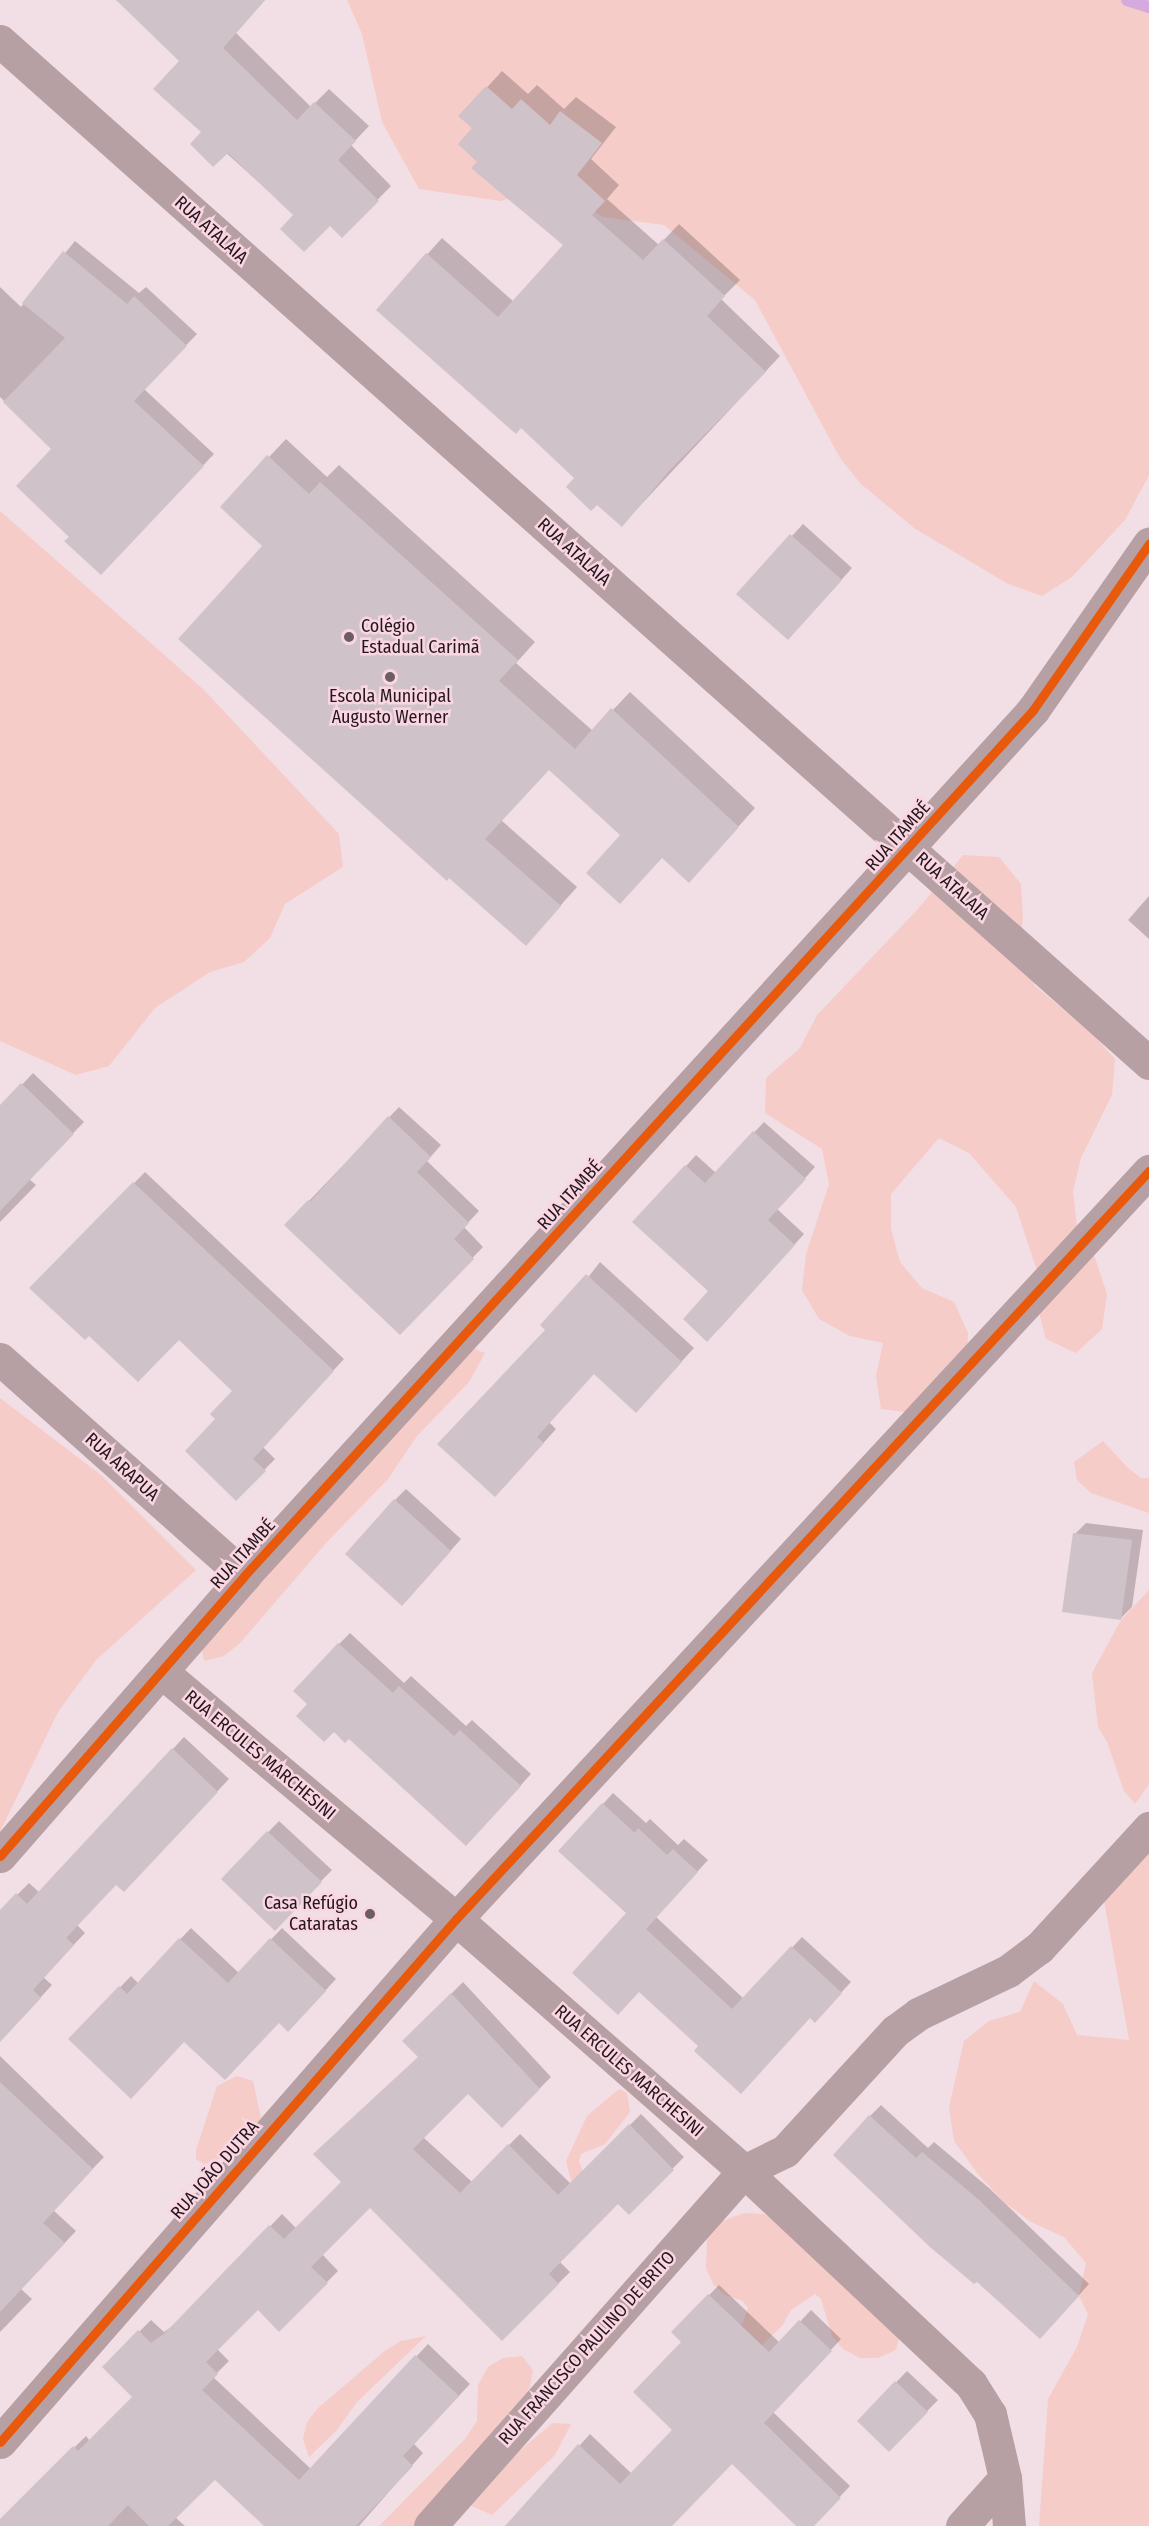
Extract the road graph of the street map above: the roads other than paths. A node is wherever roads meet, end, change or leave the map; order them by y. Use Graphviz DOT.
graph roads {
  1 [pos="0,41"];
  2 [pos="1149,544"];
  3 [pos="909,848"];
  4 [pos="1149,1063"];
  5 [pos="1149,1171"];
  6 [pos="0,1359"];
  7 [pos="244,1576"];
  8 [pos="163,1673"];
  9 [pos="1149,1828"];
  10 [pos="0,1856"];
  11 [pos="456,1919"];
  12 [pos="744,2171"];
  13 [pos="0,2442"];
  14 [pos="1005,2478"];
  15 [pos="430,2526"];
  16 [pos="962,2526"];
  17 [pos="1009,2526"];
  1 -- 3 [label="street, RUA ATALAIA"];
  2 -- 3 [label="street, RUA ITAMBÉ"];
  3 -- 4 [label="street, RUA ATALAIA"];
  3 -- 7 [label="street, RUA ITAMBÉ"];
  5 -- 11 [label="street, RUA JOÃO DUTRA"];
  6 -- 7 [label="street, RUA ARAPUA"];
  7 -- 8 [label="street, RUA ITAMBÉ"];
  8 -- 10 [label="street, RUA ITAMBÉ"];
  8 -- 11 [label="street, RUA ERCULES MARCHESINI"];
  9 -- 12 [label="street"];
  11 -- 12 [label="street, RUA ERCULES MARCHESINI"];
  11 -- 13 [label="street, RUA JOÃO DUTRA"];
  12 -- 14 [label="street, RUA ERCULES MARCHESINI"];
  12 -- 15 [label="street, RUA FRANCISCO PAULINO DE BRITO"];
  14 -- 16 [label="street"];
  14 -- 17 [label="street, RUA ERCULES MARCHESINI"];
}
